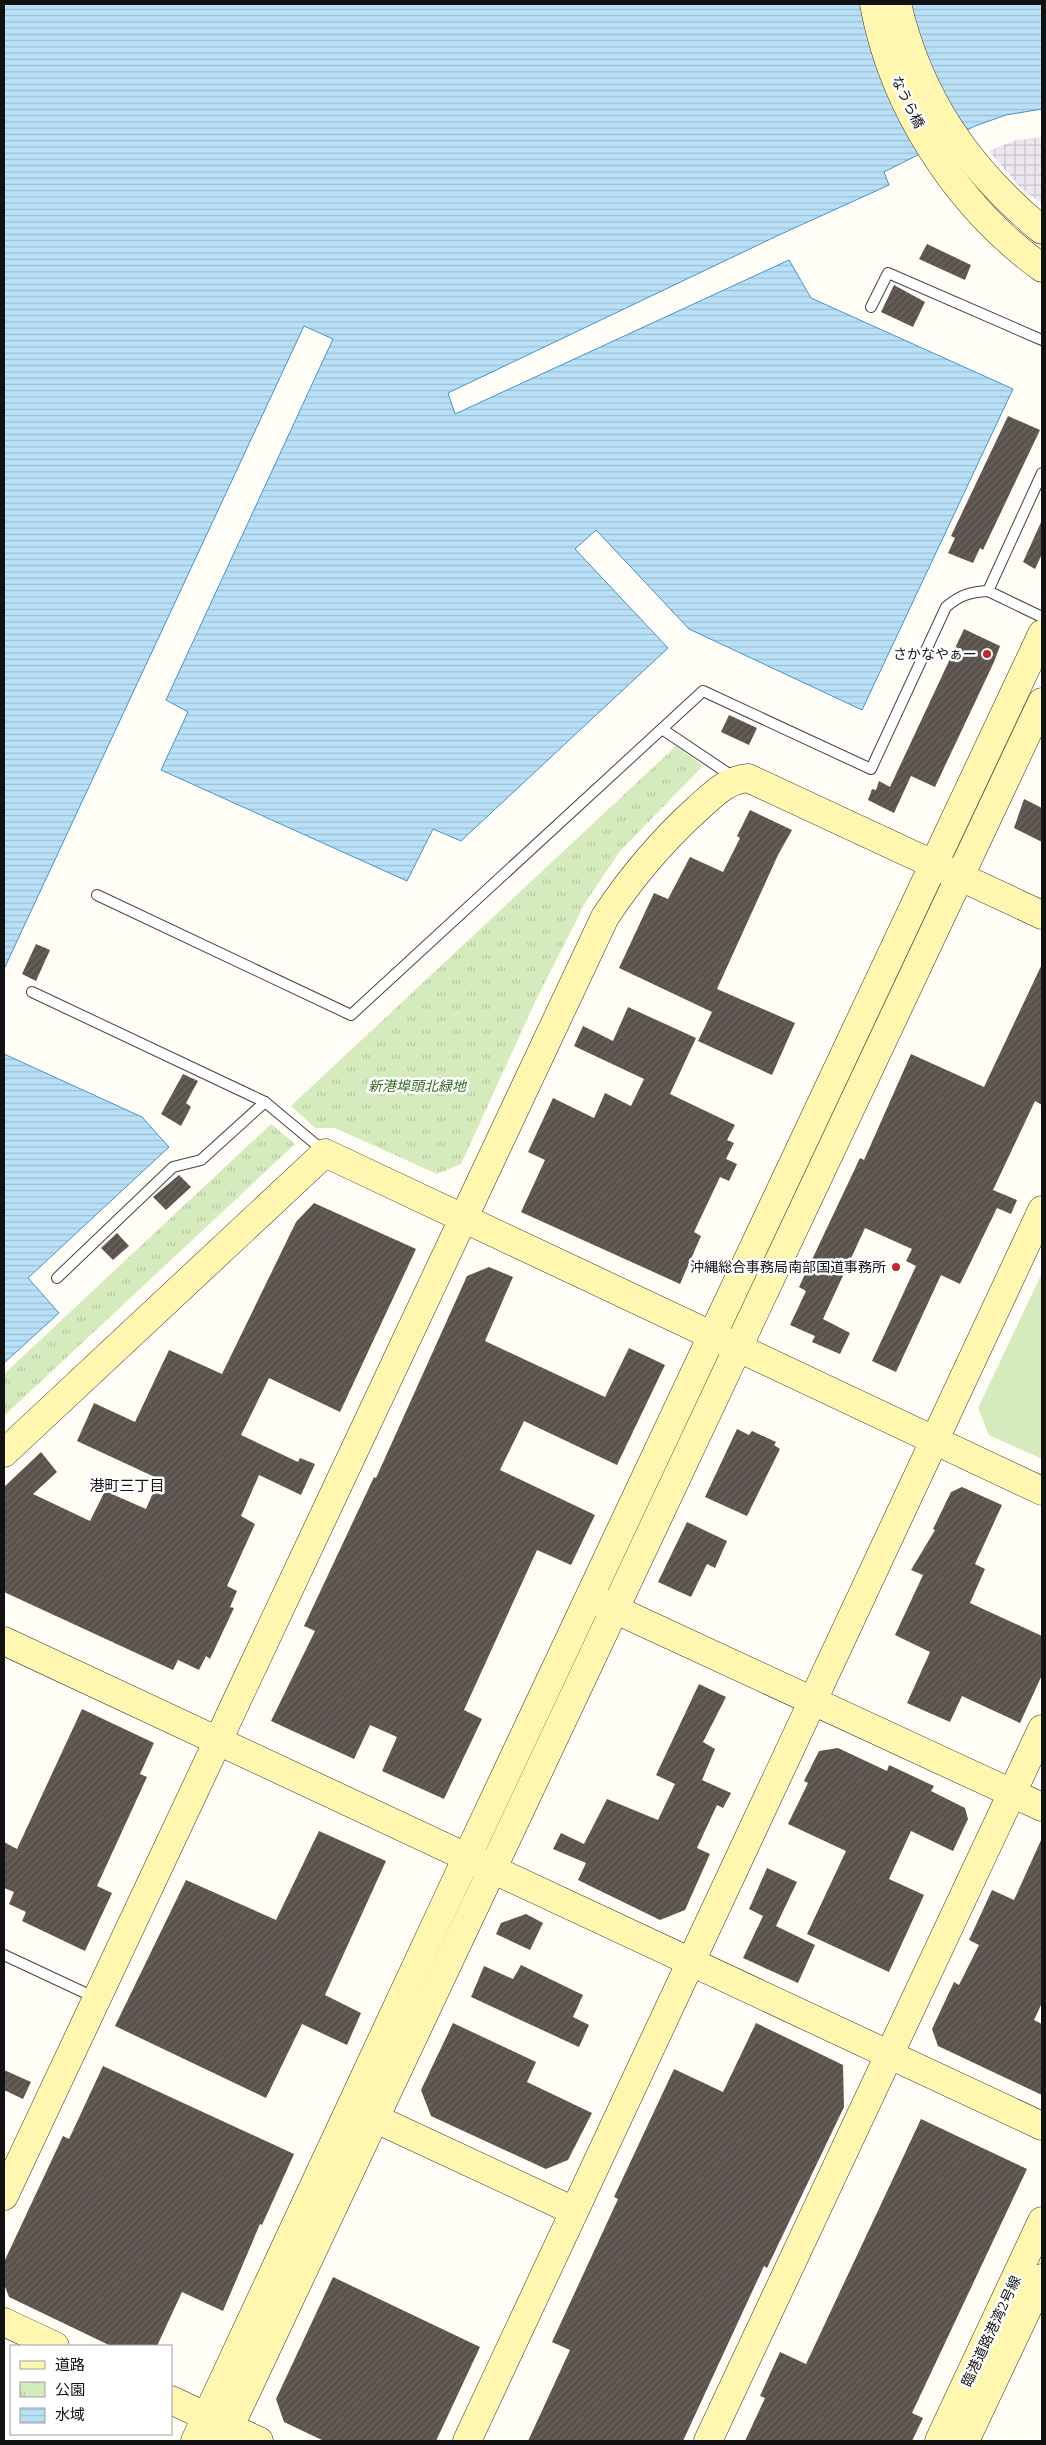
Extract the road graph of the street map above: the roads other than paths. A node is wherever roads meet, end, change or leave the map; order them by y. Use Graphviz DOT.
graph roads {
  1 [pos="874,4"];
  2 [pos="897,4"];
  3 [pos="1042,230"];
  4 [pos="1042,268"];
  5 [pos="871,307"];
  6 [pos="1042,340"];
  7 [pos="1042,473"];
  8 [pos="988,592"];
  9 [pos="1042,617"];
  10 [pos="1042,634"];
  11 [pos="1042,702"];
  12 [pos="662,729"];
  13 [pos="736,779"];
  14 [pos="934,864"];
  15 [pos="960,877"];
  16 [pos="97,895"];
  17 [pos="1042,915"];
  18 [pos="32,992"];
  19 [pos="265,1102"];
  20 [pos="325,1153"];
  21 [pos="1042,1210"];
  22 [pos="462,1217"];
  23 [pos="57,1278"];
  24 [pos="711,1335"];
  25 [pos="738,1348"];
  26 [pos="934,1440"];
  27 [pos="4,1453"];
  28 [pos="1042,1491"];
  29 [pos="589,1597"];
  30 [pos="615,1610"];
  31 [pos="4,1641"];
  32 [pos="813,1701"];
  33 [pos="1042,1729"];
  34 [pos="218,1742"];
  35 [pos="1013,1793"];
  36 [pos="1042,1807"];
  37 [pos="467,1857"];
  38 [pos="492,1869"];
  39 [pos="4,1955"];
  40 [pos="691,1962"];
  41 [pos="97,1998"];
  42 [pos="889,2056"];
  43 [pos="363,2113"];
  44 [pos="1042,2126"];
  45 [pos="4,2196"];
  46 [pos="574,2211"];
  47 [pos="1042,2221"];
  48 [pos="1042,2278"];
  49 [pos="4,2322"];
  50 [pos="53,2345"];
  51 [pos="172,2401"];
  52 [pos="219,2428"];
  53 [pos="195,2441"];
  54 [pos="259,2441"];
  55 [pos="467,2441"];
  56 [pos="708,2441"];
  57 [pos="939,2441"];
  58 [pos="965,2441"];
  1 -- 4 [label="street, なうら橋"];
  2 -- 3 [label="street, なうら橋"];
  5 -- 6 [label="lane"];
  7 -- 8 [label="lane"];
  8 -- 9 [label="lane"];
  8 -- 12 [label="lane"];
  10 -- 14 [label="street"];
  11 -- 15 [label="street"];
  12 -- 13 [label="lane"];
  12 -- 16 [label="lane"];
  13 -- 14 [label="street"];
  13 -- 22 [label="street"];
  14 -- 15 [label="street"];
  14 -- 24 [label="street"];
  15 -- 17 [label="street"];
  15 -- 25 [label="street"];
  18 -- 19 [label="lane"];
  19 -- 20 [label="lane"];
  19 -- 23 [label="lane"];
  20 -- 22 [label="street"];
  20 -- 27 [label="street"];
  21 -- 26 [label="street"];
  22 -- 24 [label="street"];
  22 -- 34 [label="street"];
  24 -- 25 [label="street"];
  24 -- 29 [label="street"];
  25 -- 26 [label="street"];
  25 -- 30 [label="street"];
  26 -- 28 [label="street"];
  26 -- 32 [label="street"];
  29 -- 30 [label="street"];
  29 -- 37 [label="street"];
  30 -- 32 [label="street"];
  30 -- 38 [label="street"];
  31 -- 34 [label="street"];
  32 -- 35 [label="street"];
  32 -- 40 [label="street"];
  33 -- 35 [label="street"];
  34 -- 37 [label="street"];
  34 -- 41 [label="street"];
  35 -- 36 [label="street"];
  35 -- 42 [label="street"];
  37 -- 38 [label="street"];
  37 -- 43 [label="street"];
  38 -- 40 [label="street"];
  38 -- 43 [label="street"];
  39 -- 41 [label="lane"];
  40 -- 42 [label="street"];
  40 -- 46 [label="street"];
  41 -- 45 [label="street"];
  42 -- 44 [label="street"];
  42 -- 56 [label="street"];
  43 -- 46 [label="street"];
  43 -- 52 [label="street"];
  46 -- 55 [label="street"];
  47 -- 57 [label="street, 臨港道路港湾2号線"];
  48 -- 58 [label="street, 臨港道路港湾2号線"];
  49 -- 50 [label="street"];
  51 -- 52 [label="street"];
  52 -- 53 [label="street"];
  52 -- 54 [label="street"];
}
